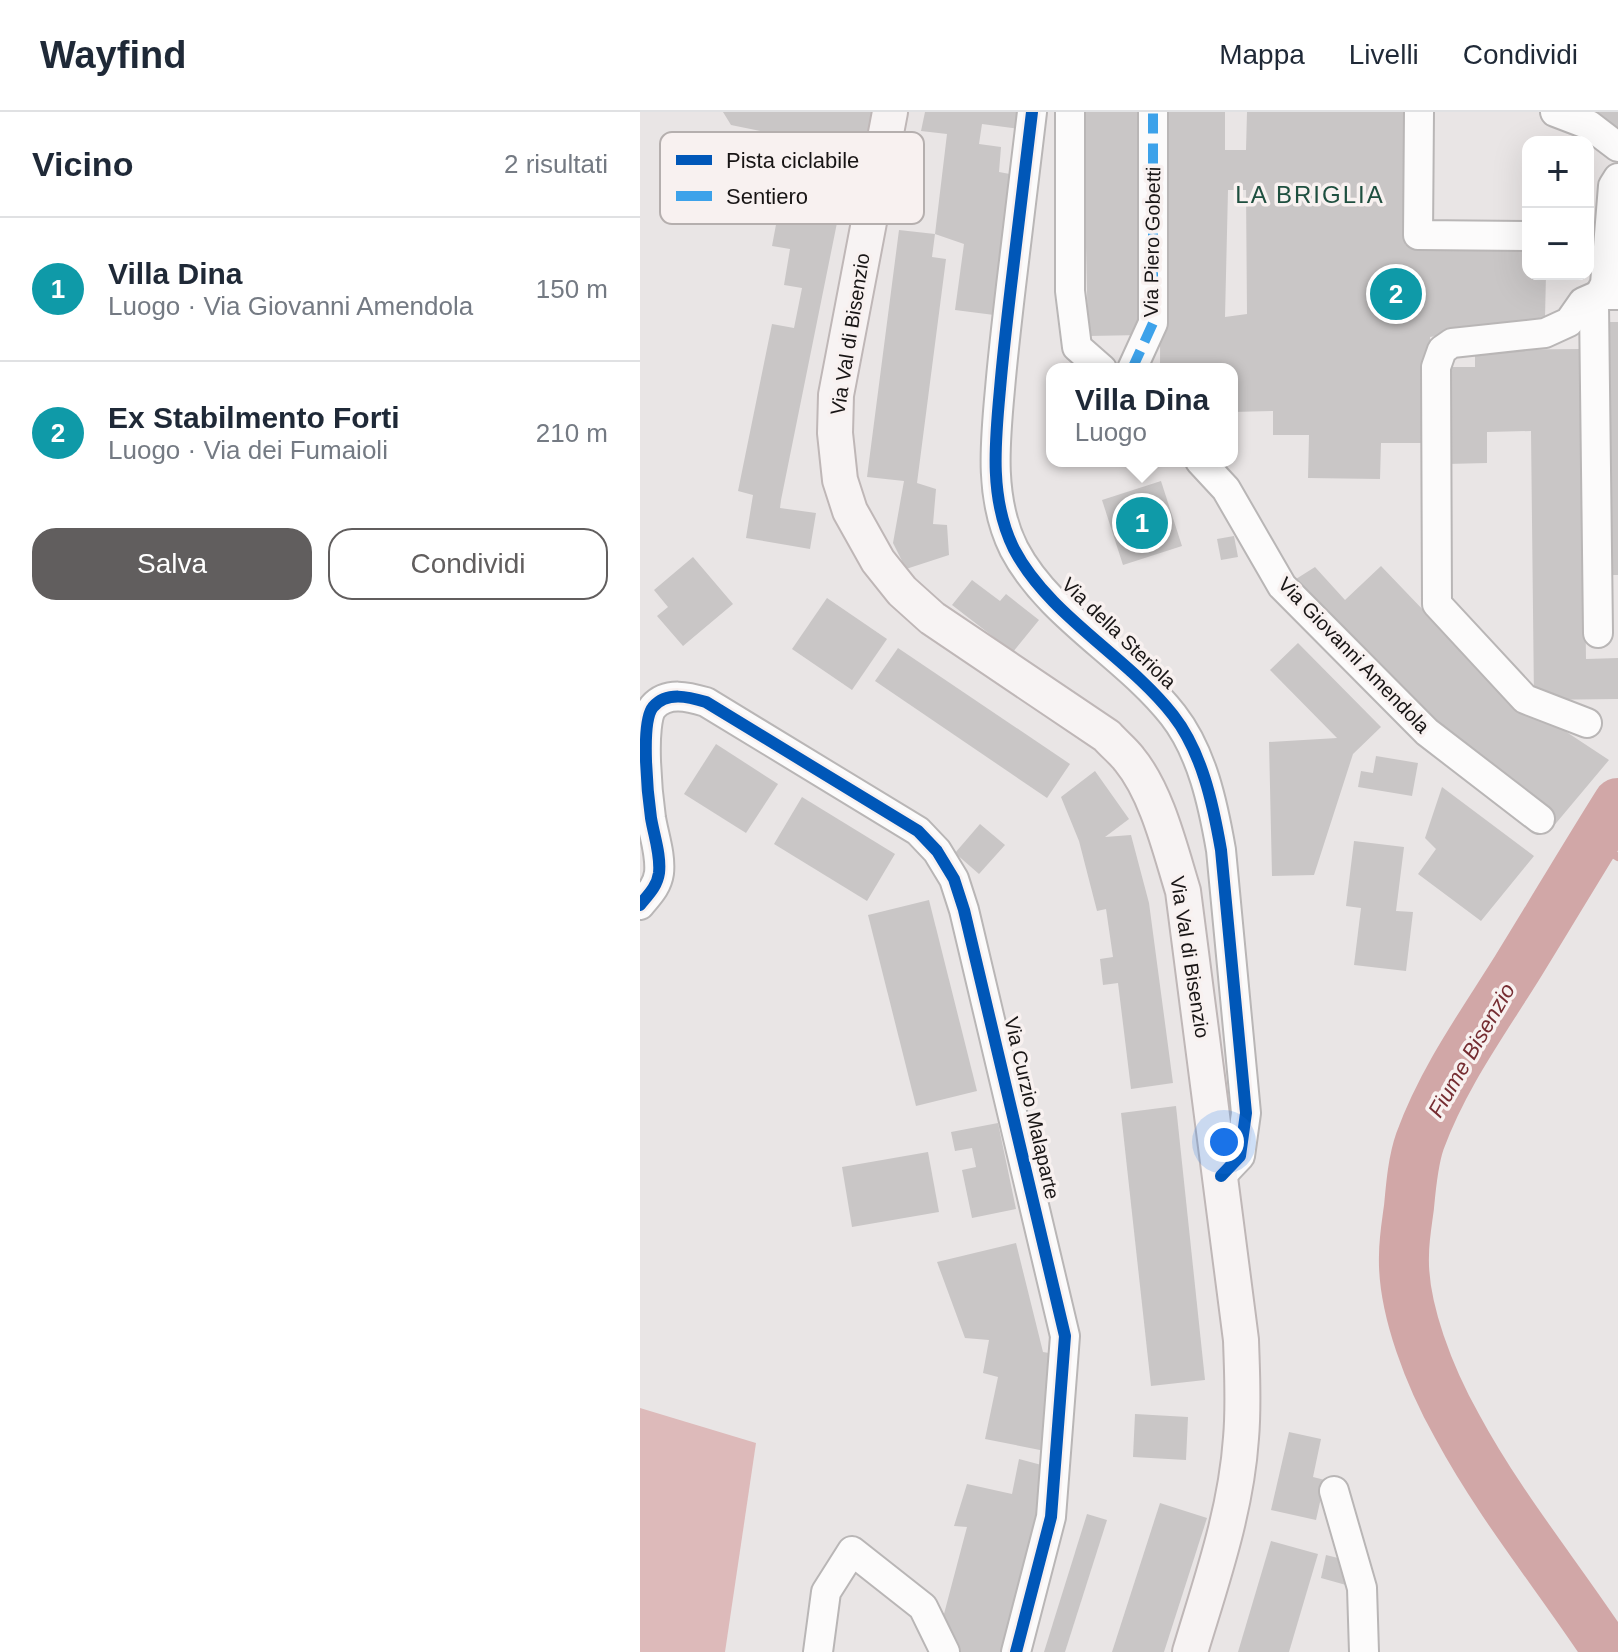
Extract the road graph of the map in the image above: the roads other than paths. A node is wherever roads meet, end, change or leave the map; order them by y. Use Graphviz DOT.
graph roads {
  1 [pos="890,112"];
  2 [pos="1032,112"];
  3 [pos="1070,112"];
  4 [pos="1153,112"];
  5 [pos="1419,112"];
  6 [pos="1555,112"];
  7 [pos="886,132"];
  8 [pos="1618,147"];
  9 [pos="1618,178"];
  10 [pos="1599,223"];
  11 [pos="869,224"];
  12 [pos="1522,236"];
  13 [pos="1599,299"];
  14 [pos="1095,363"];
  15 [pos="1135,363"];
  16 [pos="1206,467"];
  17 [pos="1598,633"];
  18 [pos="1587,723"];
  19 [pos="1540,819"];
  20 [pos="640,905"];
  21 [pos="1221,1176"];
  22 [pos="1334,1491"];
  23 [pos="818,1652"];
  24 [pos="945,1652"];
  25 [pos="1016,1652"];
  26 [pos="1190,1652"];
  27 [pos="1364,1652"];
  1 -- 7 [label="main road, Via Val di Bisenzio"];
  2 -- 21 [label="street, Via della Steriola"];
  3 -- 14 [label="street"];
  4 -- 15 [label="street, Via Piero Gobetti"];
  5 -- 12 [label="street"];
  6 -- 8 [label="street"];
  9 -- 10 [label="street"];
  10 -- 13 [label="street"];
  11 -- 21 [label="main road, Via Val di Bisenzio"];
  13 -- 17 [label="street"];
  13 -- 18 [label="street"];
  16 -- 19 [label="street, Via Giovanni Amendola"];
  20 -- 25 [label="street, Via Curzio Malaparte"];
  21 -- 26 [label="main road, Via Val di Bisenzio"];
  22 -- 27 [label="street"];
  23 -- 24 [label="street"];
}
